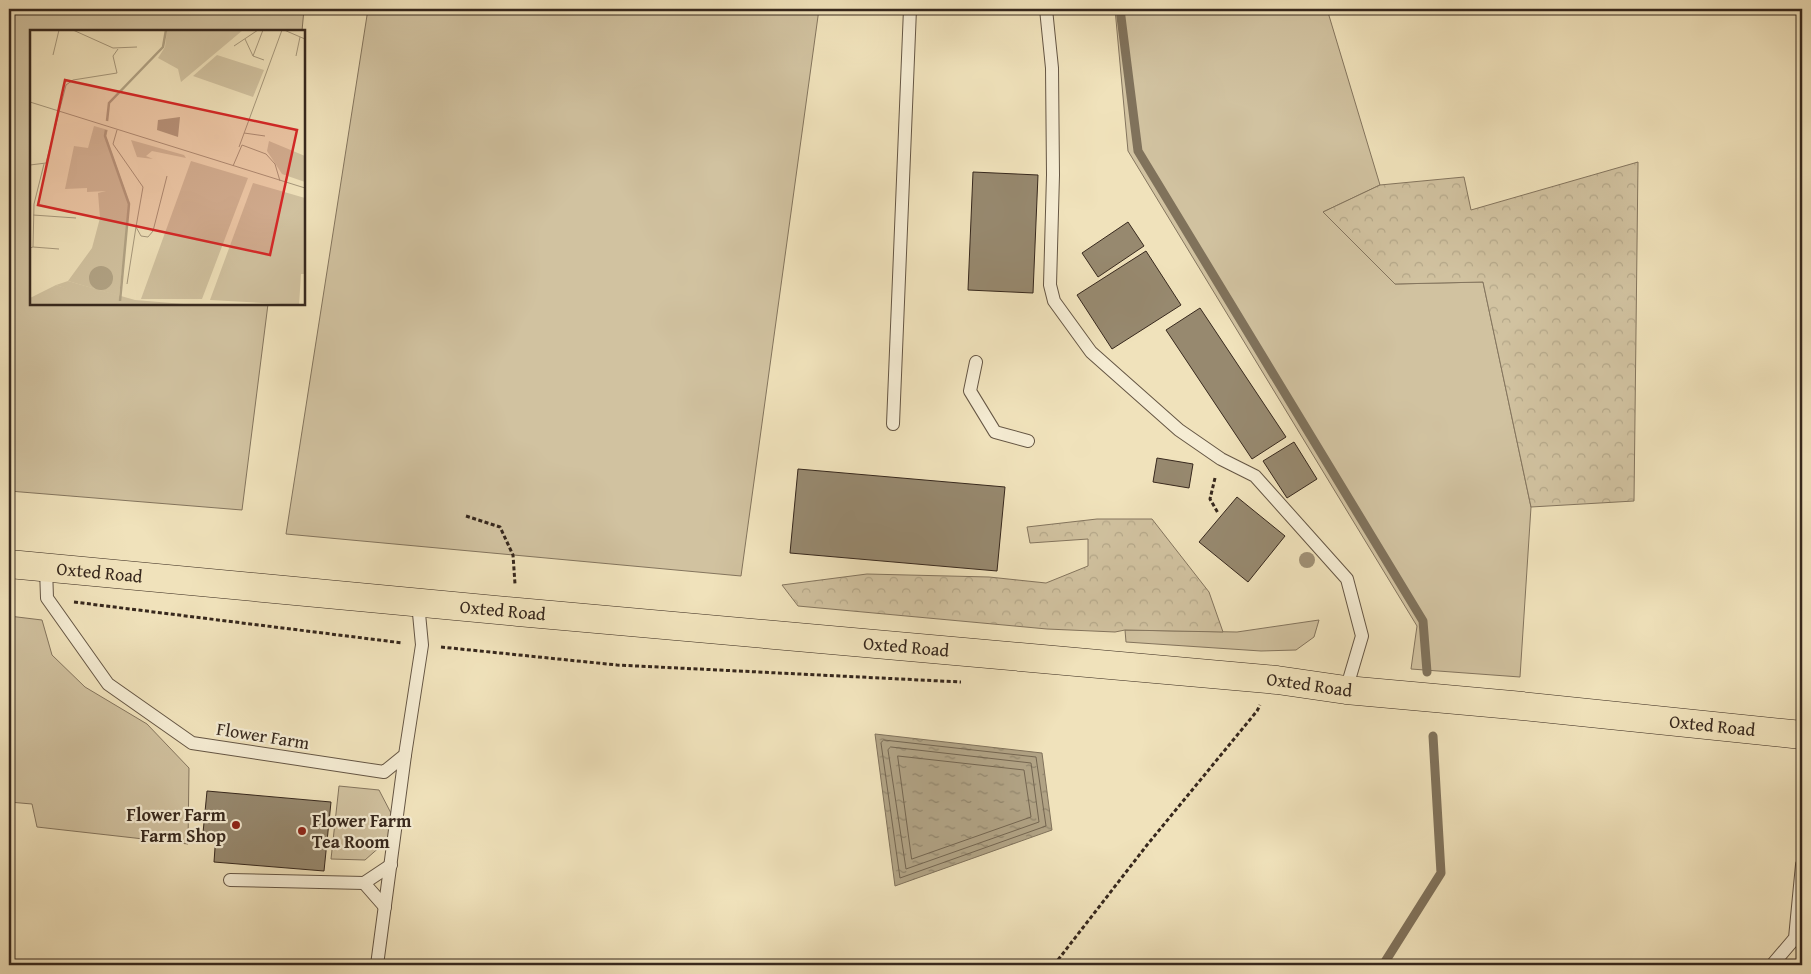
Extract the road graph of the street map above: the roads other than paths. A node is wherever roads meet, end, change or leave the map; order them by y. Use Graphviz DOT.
graph roads {
  1 [pos="910,9"];
  2 [pos="1046,9"];
  3 [pos="976,362"];
  4 [pos="893,424"];
  5 [pos="1028,441"];
  6 [pos="9,564"];
  7 [pos="46,568"];
  8 [pos="418,603"];
  9 [pos="1346,690"];
  10 [pos="1802,735"];
  11 [pos="405,756"];
  12 [pos="384,772"];
  13 [pos="400,790"];
  14 [pos="391,865"];
  15 [pos="1802,866"];
  16 [pos="230,880"];
  17 [pos="364,883"];
  18 [pos="385,907"];
  19 [pos="377,965"];
  20 [pos="1772,965"];
  1 -- 4 [label="lane"];
  2 -- 9 [label="lane"];
  3 -- 5 [label="lane"];
  6 -- 7 [label="main road, Oxted Road"];
  7 -- 8 [label="main road, Oxted Road"];
  7 -- 12 [label="lane, Flower Farm"];
  8 -- 9 [label="main road, Oxted Road"];
  8 -- 11 [label="lane"];
  9 -- 10 [label="main road, Oxted Road"];
  11 -- 12 [label="lane"];
  11 -- 13 [label="lane"];
  12 -- 13 [label="lane"];
  13 -- 14 [label="lane"];
  14 -- 17 [label="lane"];
  14 -- 18 [label="lane"];
  15 -- 20 [label="lane"];
  16 -- 17 [label="lane"];
  17 -- 18 [label="lane"];
  18 -- 19 [label="lane"];
}
